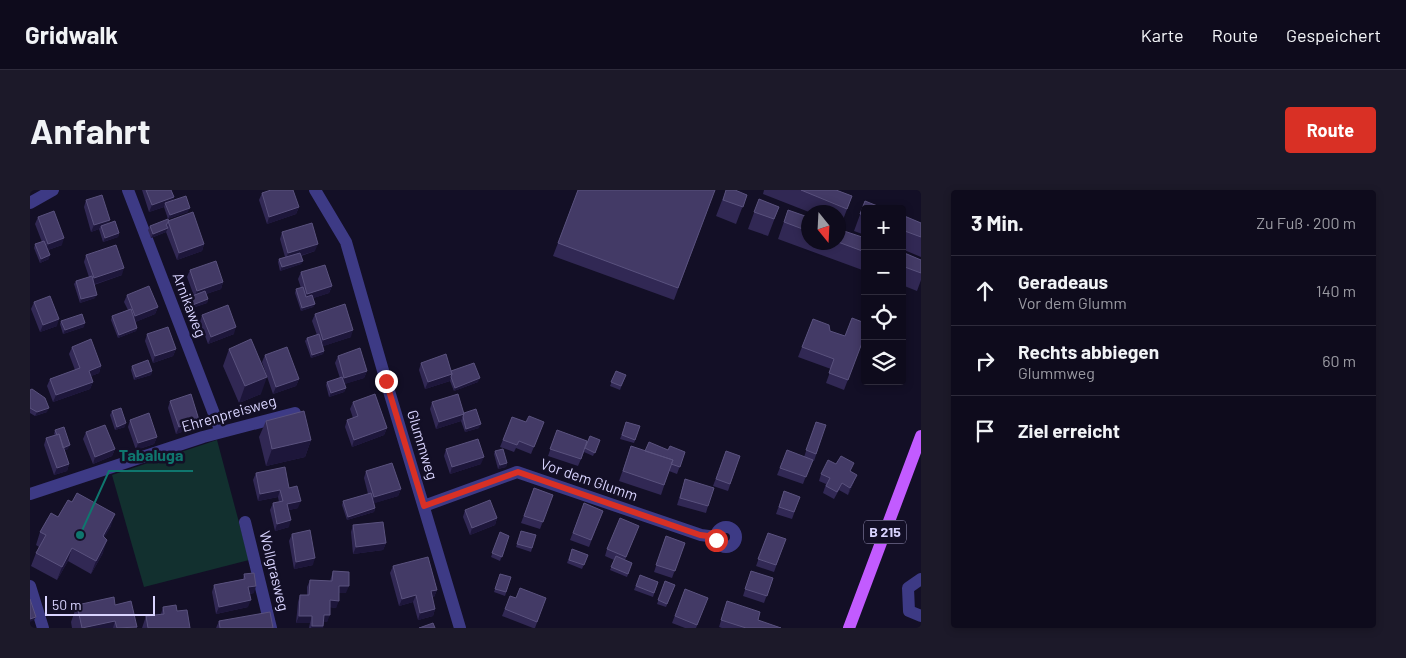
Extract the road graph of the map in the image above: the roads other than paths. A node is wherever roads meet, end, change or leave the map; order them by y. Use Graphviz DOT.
graph roads {
  1 [pos="52,190"];
  2 [pos="128,190"];
  3 [pos="315,190"];
  4 [pos="30,203"];
  5 [pos="294,413"];
  6 [pos="221,432"];
  7 [pos="921,436"];
  8 [pos="30,494"];
  9 [pos="424,506"];
  10 [pos="245,522"];
  11 [pos="716,537"];
  12 [pos="921,579"];
  13 [pos="30,586"];
  14 [pos="921,616"];
  15 [pos="43,628"];
  16 [pos="271,628"];
  17 [pos="460,628"];
  18 [pos="849,628"];
  1 -- 4 [label="street"];
  2 -- 6 [label="street, Arnikaweg"];
  3 -- 9 [label="street, Glummweg"];
  5 -- 6 [label="street, Ehrenpreisweg"];
  6 -- 8 [label="street, Ehrenpreisweg"];
  7 -- 18 [label="main road, B 215"];
  9 -- 11 [label="street, Vor dem Glumm"];
  9 -- 17 [label="street, Glummweg"];
  10 -- 16 [label="street, Wollgrasweg"];
  12 -- 14 [label="street"];
  13 -- 15 [label="street"];
}
